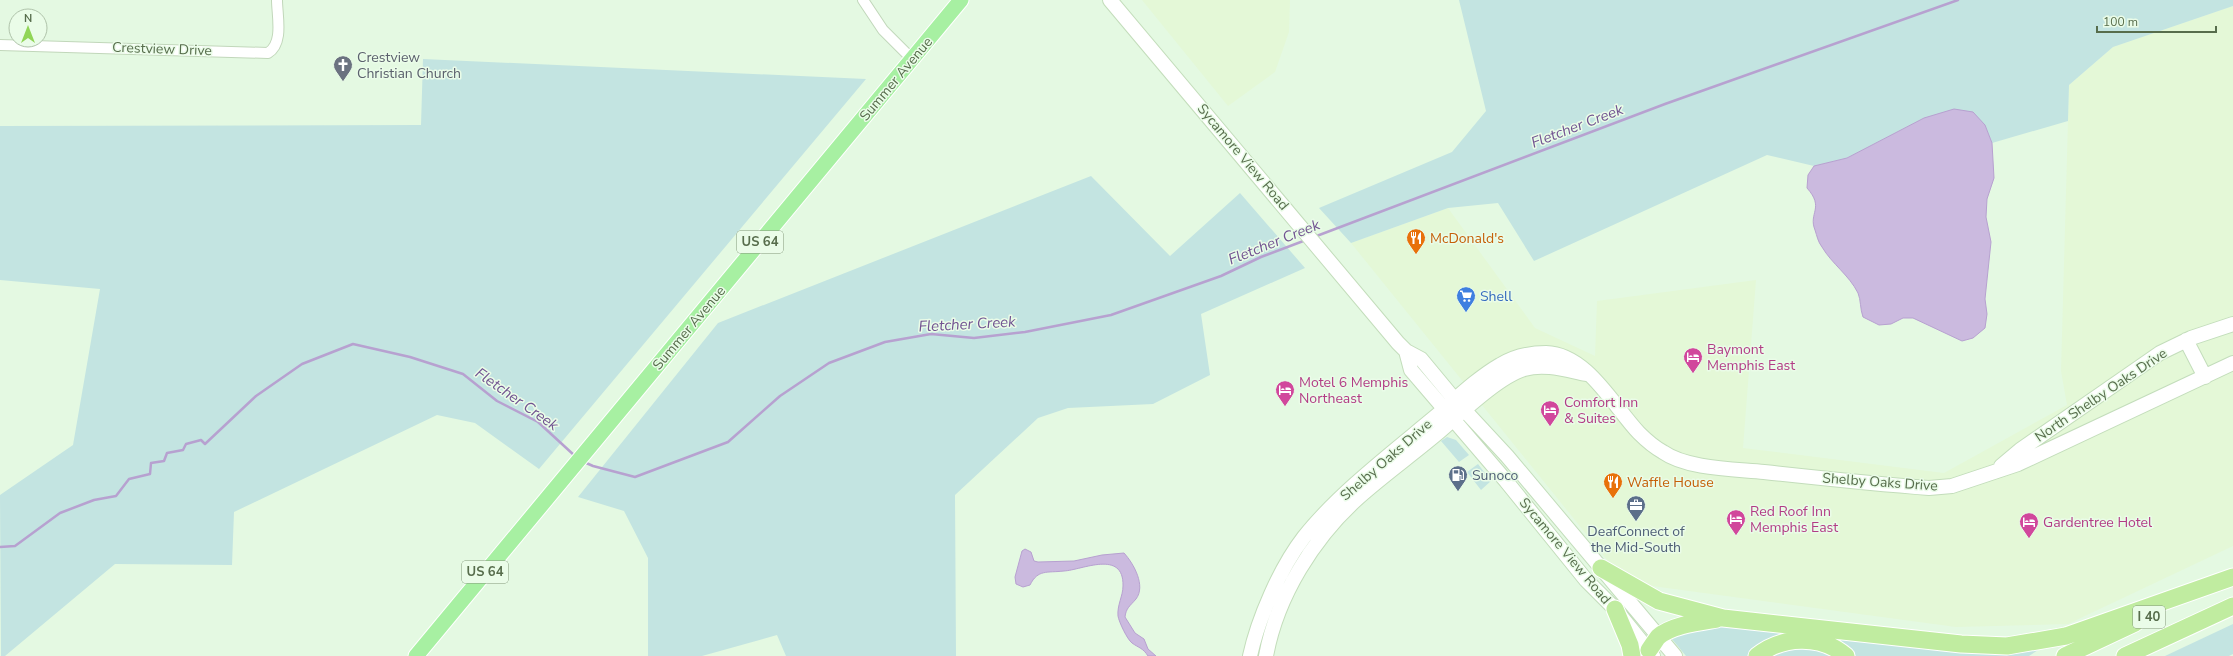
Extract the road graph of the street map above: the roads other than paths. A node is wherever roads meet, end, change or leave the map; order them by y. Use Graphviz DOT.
graph roads {
  1 [pos="277,0"];
  2 [pos="863,0"];
  3 [pos="962,0"];
  4 [pos="1110,0"];
  5 [pos="0,45"];
  6 [pos="912,59"];
  7 [pos="2233,324"];
  8 [pos="2186,340"];
  9 [pos="1406,351"];
  10 [pos="2233,363"];
  11 [pos="2205,377"];
  12 [pos="1460,405"];
  13 [pos="2082,407"];
  14 [pos="1449,415"];
  15 [pos="2092,429"];
  16 [pos="1998,469"];
  17 [pos="1601,568"];
  18 [pos="2233,577"];
  19 [pos="2233,606"];
  20 [pos="1614,610"];
  21 [pos="1723,618"];
  22 [pos="2194,625"];
  23 [pos="1654,648"];
  24 [pos="416,656"];
  25 [pos="1250,656"];
  26 [pos="1266,656"];
  27 [pos="1632,656"];
  28 [pos="1675,656"];
  29 [pos="1757,656"];
  30 [pos="1846,656"];
  31 [pos="2065,656"];
  32 [pos="2125,656"];
  33 [pos="2141,656"];
  1 -- 5 [label="street, Crestview Drive"];
  2 -- 6 [label="street"];
  3 -- 6 [label="main road, Summer Avenue / US 64"];
  4 -- 9 [label="street, Sycamore View Road"];
  6 -- 24 [label="main road, Summer Avenue / US 64"];
  7 -- 8 [label="street, North Shelby Oaks Drive"];
  8 -- 11 [label="street"];
  8 -- 13 [label="street, North Shelby Oaks Drive"];
  9 -- 12 [label="street, Sycamore View Road"];
  9 -- 14 [label="street, Sycamore View Road"];
  10 -- 11 [label="street, Shelby Oaks Drive"];
  11 -- 15 [label="street, Shelby Oaks Drive"];
  12 -- 14 [label="street, Shelby Oaks Drive"];
  12 -- 16 [label="street, Shelby Oaks Drive"];
  12 -- 17 [label="street, Sycamore View Road"];
  13 -- 15 [label="street"];
  13 -- 16 [label="street, North Shelby Oaks Drive"];
  14 -- 20 [label="street, Sycamore View Road"];
  14 -- 25 [label="street, Shelby Oaks Drive"];
  14 -- 26 [label="street, Shelby Oaks Drive"];
  15 -- 16 [label="street, Shelby Oaks Drive"];
  17 -- 21 [label="highway"];
  17 -- 23 [label="street, Sycamore View Road"];
  18 -- 21 [label="highway"];
  18 -- 31 [label="highway, I 40"];
  19 -- 22 [label="highway, I 40"];
  20 -- 23 [label="street, Sycamore View Road"];
  20 -- 27 [label="highway"];
  21 -- 23 [label="highway"];
  22 -- 32 [label="highway, I 40"];
  22 -- 33 [label="highway"];
  23 -- 28 [label="street, Sycamore View Road"];
  29 -- 30 [label="highway"];
}
